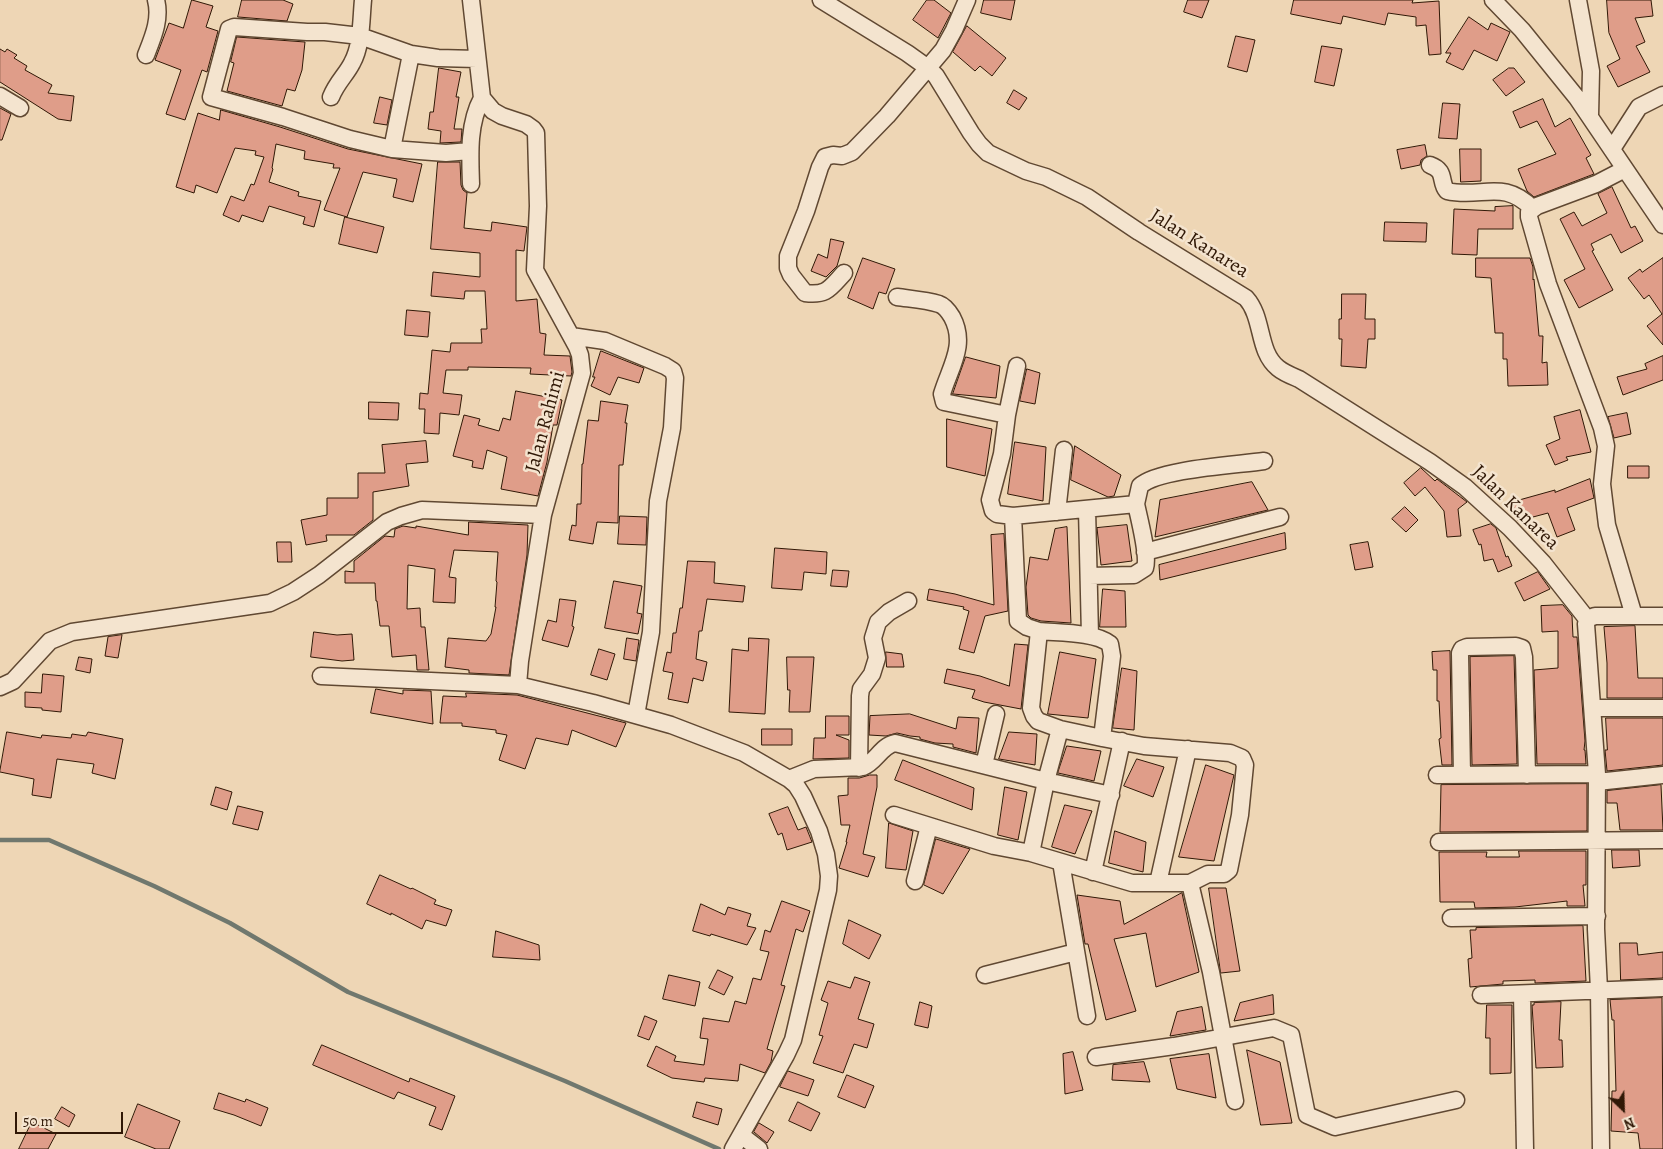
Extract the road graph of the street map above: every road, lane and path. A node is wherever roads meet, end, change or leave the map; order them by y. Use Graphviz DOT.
graph roads {
  1 [pos="156,0"];
  2 [pos="363,0"];
  3 [pos="471,0"];
  4 [pos="822,0"];
  5 [pos="967,0"];
  6 [pos="1578,0"];
  7 [pos="1497,1"];
  8 [pos="360,36"];
  9 [pos="411,54"];
  10 [pos="146,55"];
  11 [pos="477,59"];
  12 [pos="928,68"];
  13 [pos="1663,95"];
  14 [pos="0,96"];
  15 [pos="331,97"];
  16 [pos="482,98"];
  17 [pos="20,108"];
  18 [pos="1590,116"];
  19 [pos="392,149"];
  20 [pos="1612,149"];
  21 [pos="470,151"];
  22 [pos="1430,165"];
  23 [pos="1625,169"];
  24 [pos="471,184"];
  25 [pos="1533,209"];
  26 [pos="1663,225"];
  27 [pos="844,273"];
  28 [pos="897,297"];
  29 [pos="571,336"];
  30 [pos="1017,366"];
  31 [pos="1006,415"];
  32 [pos="1064,450"];
  33 [pos="1264,461"];
  34 [pos="1136,504"];
  35 [pos="1087,509"];
  36 [pos="1057,512"];
  37 [pos="543,515"];
  38 [pos="1013,516"];
  39 [pos="1280,518"];
  40 [pos="1145,552"];
  41 [pos="1088,576"];
  42 [pos="908,601"];
  43 [pos="1634,616"];
  44 [pos="1663,616"];
  45 [pos="1587,619"];
  46 [pos="1039,631"];
  47 [pos="1090,636"];
  48 [pos="320,676"];
  49 [pos="518,685"];
  50 [pos="0,687"];
  51 [pos="1593,708"];
  52 [pos="1663,708"];
  53 [pos="996,714"];
  54 [pos="636,715"];
  55 [pos="1060,728"];
  56 [pos="1102,738"];
  57 [pos="1122,741"];
  58 [pos="1188,749"];
  59 [pos="984,765"];
  60 [pos="859,768"];
  61 [pos="1437,775"];
  62 [pos="1462,775"];
  63 [pos="1527,775"];
  64 [pos="1663,775"];
  65 [pos="1597,778"];
  66 [pos="788,779"];
  67 [pos="1046,781"];
  68 [pos="1111,795"];
  69 [pos="894,816"];
  70 [pos="929,826"];
  71 [pos="1663,840"];
  72 [pos="1438,842"];
  73 [pos="1596,842"];
  74 [pos="1031,853"];
  75 [pos="1061,862"];
  76 [pos="1093,872"];
  77 [pos="916,881"];
  78 [pos="1158,883"];
  79 [pos="1190,883"];
  80 [pos="1596,916"];
  81 [pos="1451,918"];
  82 [pos="1076,952"];
  83 [pos="985,975"];
  84 [pos="1663,988"];
  85 [pos="1599,990"];
  86 [pos="1481,994"];
  87 [pos="1522,994"];
  88 [pos="1086,1016"];
  89 [pos="1224,1037"];
  90 [pos="1096,1057"];
  91 [pos="1456,1100"];
  92 [pos="1236,1101"];
  93 [pos="736,1143"];
  94 [pos="759,1149"];
  95 [pos="1524,1149"];
  96 [pos="1601,1149"];
  1 -- 10 [label="street"];
  2 -- 8 [label="street"];
  3 -- 11 [label="street"];
  4 -- 12 [label="street, Jalan Kanarea"];
  5 -- 12 [label="street"];
  6 -- 18 [label="street"];
  7 -- 18 [label="street"];
  8 -- 9 [label="street"];
  8 -- 15 [label="street"];
  8 -- 19 [label="street"];
  9 -- 11 [label="street"];
  9 -- 19 [label="street"];
  11 -- 16 [label="street"];
  12 -- 27 [label="street"];
  12 -- 45 [label="street, Jalan Kanarea"];
  13 -- 20 [label="street"];
  14 -- 17 [label="street"];
  16 -- 21 [label="street"];
  16 -- 29 [label="street, Jalan Rahimi"];
  18 -- 20 [label="street"];
  19 -- 21 [label="street"];
  20 -- 23 [label="street"];
  21 -- 24 [label="street"];
  22 -- 25 [label="street"];
  23 -- 25 [label="street"];
  23 -- 26 [label="street"];
  25 -- 43 [label="street"];
  28 -- 31 [label="street"];
  29 -- 37 [label="street, Jalan Rahimi"];
  29 -- 54 [label="street"];
  30 -- 31 [label="street"];
  31 -- 38 [label="street"];
  32 -- 36 [label="street"];
  33 -- 34 [label="street"];
  34 -- 35 [label="street"];
  34 -- 40 [label="street"];
  35 -- 36 [label="street"];
  35 -- 41 [label="street"];
  36 -- 38 [label="street"];
  37 -- 49 [label="street, Jalan Rahimi"];
  37 -- 50 [label="street"];
  38 -- 46 [label="street"];
  39 -- 40 [label="street"];
  40 -- 41 [label="street"];
  41 -- 47 [label="street"];
  42 -- 60 [label="street"];
  43 -- 44 [label="street"];
  43 -- 45 [label="street"];
  45 -- 51 [label="street"];
  46 -- 47 [label="street"];
  46 -- 55 [label="street"];
  47 -- 56 [label="street"];
  48 -- 49 [label="street"];
  49 -- 54 [label="street"];
  51 -- 52 [label="street"];
  51 -- 65 [label="street"];
  53 -- 59 [label="street"];
  54 -- 66 [label="street"];
  55 -- 56 [label="street"];
  55 -- 67 [label="street"];
  56 -- 57 [label="street"];
  57 -- 58 [label="street"];
  57 -- 68 [label="street"];
  58 -- 78 [label="street"];
  58 -- 79 [label="street"];
  59 -- 60 [label="street"];
  59 -- 67 [label="street"];
  60 -- 66 [label="street"];
  61 -- 62 [label="street"];
  62 -- 63 [label="street"];
  62 -- 63 [label="street"];
  63 -- 65 [label="street"];
  64 -- 65 [label="street"];
  65 -- 73 [label="street"];
  66 -- 93 [label="street"];
  67 -- 68 [label="street"];
  67 -- 74 [label="street"];
  68 -- 76 [label="street"];
  69 -- 70 [label="street"];
  70 -- 74 [label="street"];
  70 -- 77 [label="street"];
  71 -- 73 [label="street"];
  72 -- 73 [label="street"];
  73 -- 80 [label="street"];
  74 -- 75 [label="street"];
  75 -- 76 [label="street"];
  75 -- 82 [label="street"];
  76 -- 78 [label="street"];
  78 -- 79 [label="street"];
  79 -- 89 [label="street"];
  80 -- 81 [label="street"];
  80 -- 85 [label="street"];
  82 -- 83 [label="street"];
  82 -- 88 [label="street"];
  84 -- 85 [label="street"];
  85 -- 87 [label="street"];
  85 -- 96 [label="street"];
  86 -- 87 [label="street"];
  87 -- 95 [label="street"];
  89 -- 90 [label="street"];
  89 -- 91 [label="street"];
  89 -- 92 [label="street"];
  93 -- 94 [label="street"];
}
